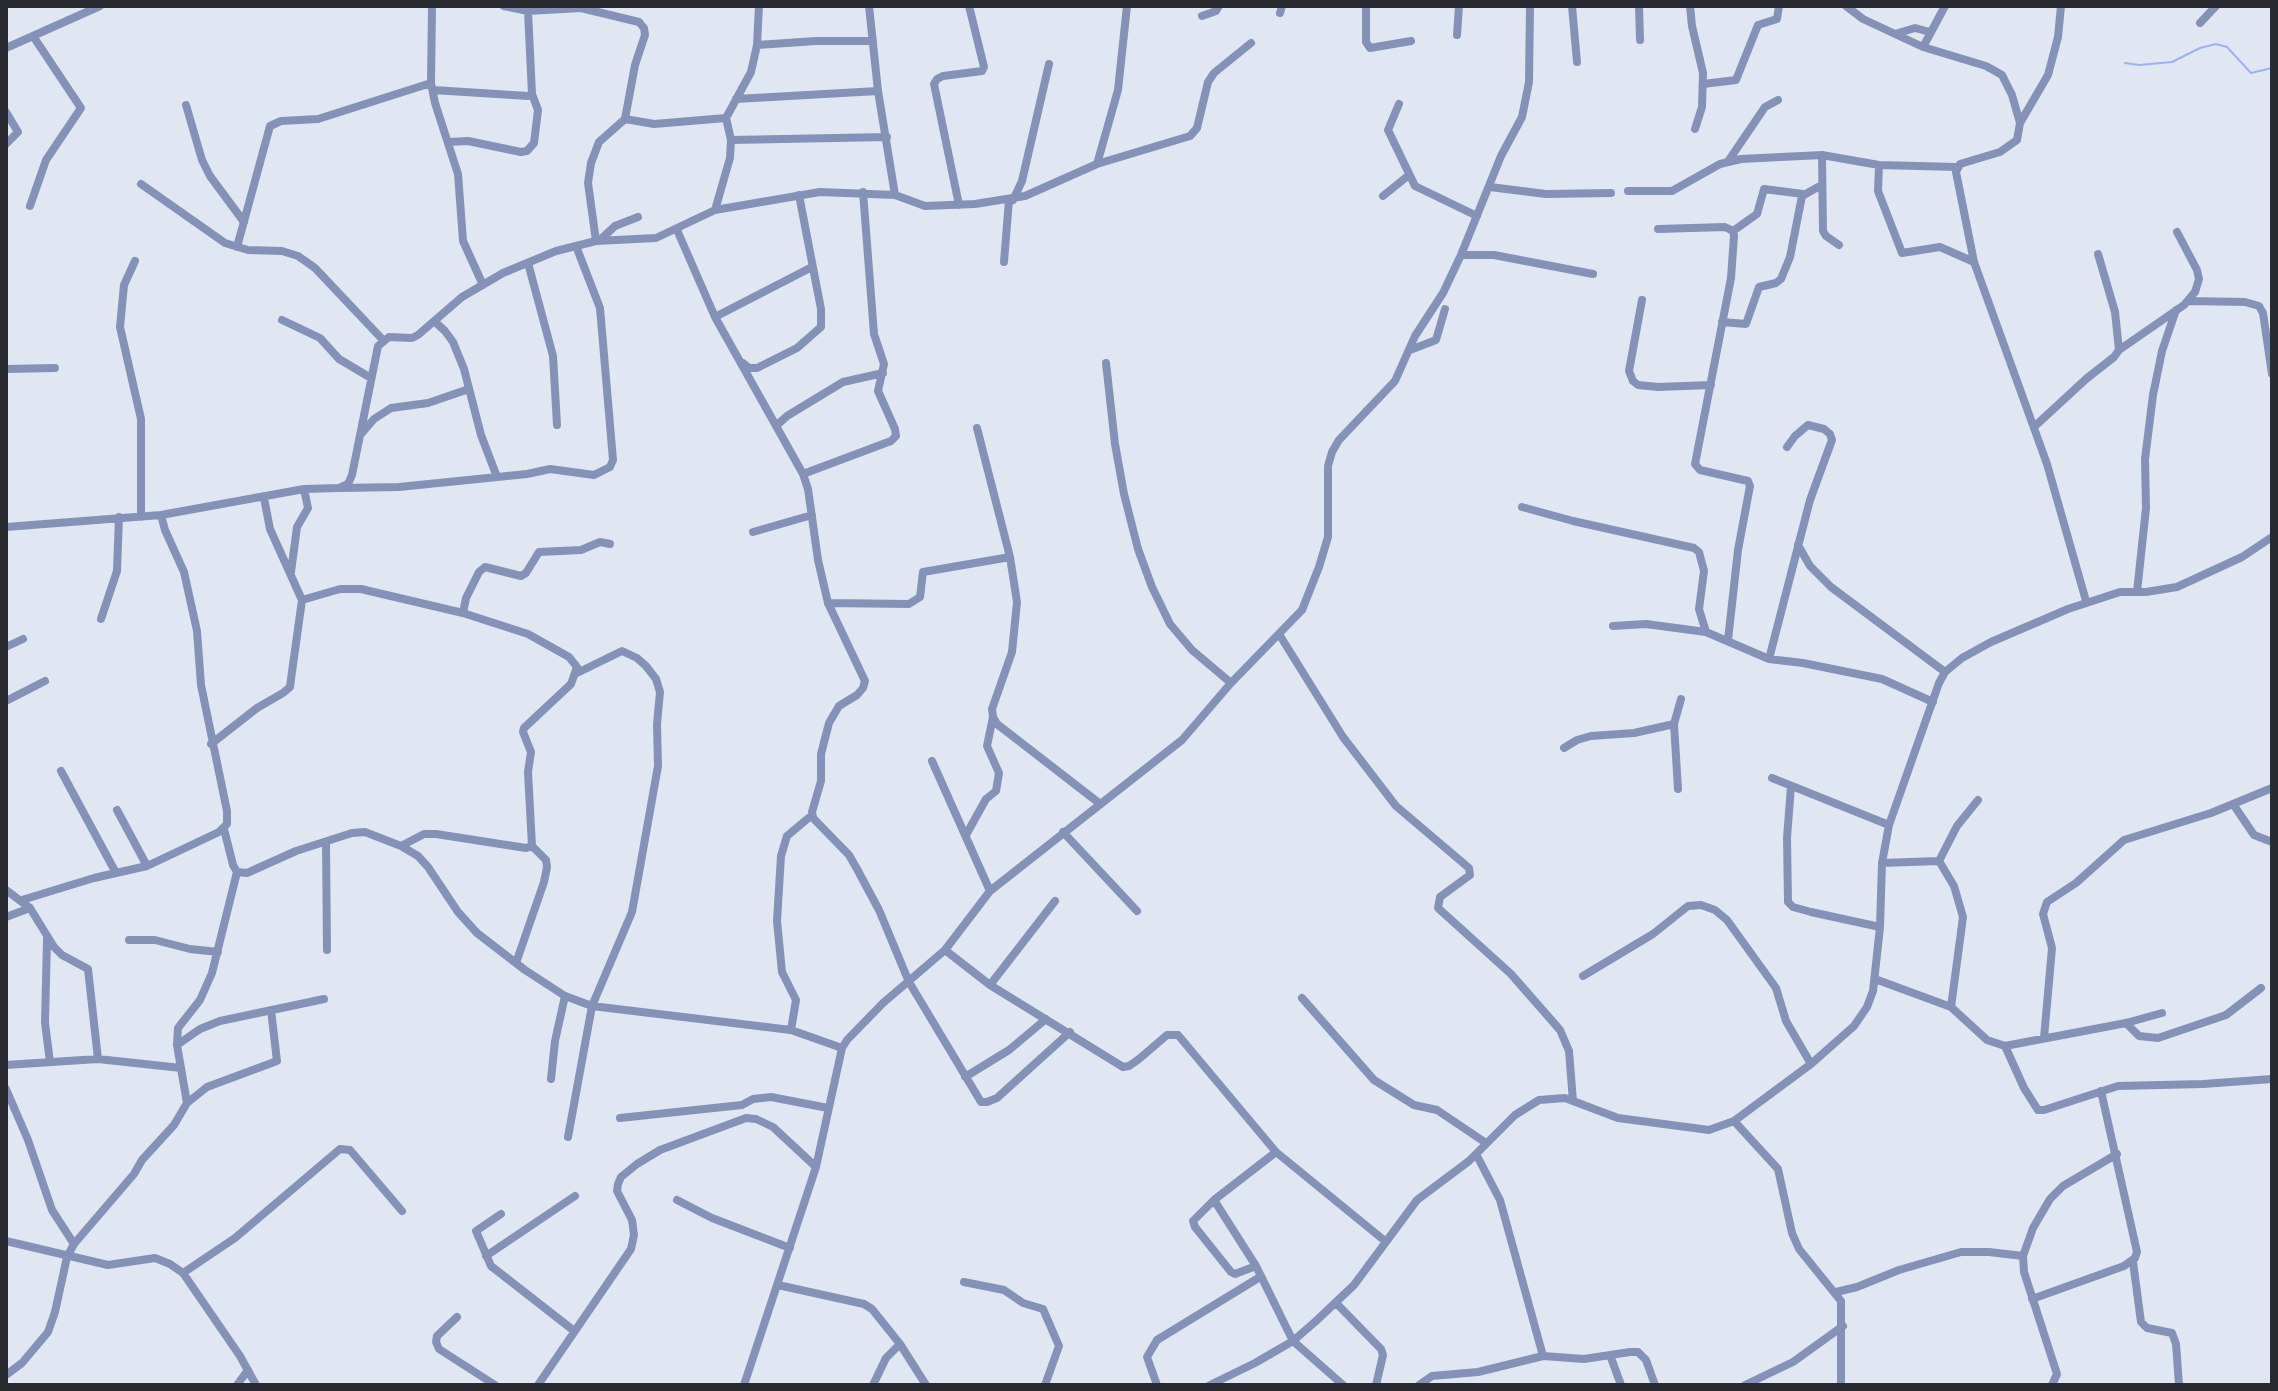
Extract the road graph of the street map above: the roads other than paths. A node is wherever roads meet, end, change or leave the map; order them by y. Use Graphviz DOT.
graph roads {
  1 [pos="100,6"];
  2 [pos="432,6"];
  3 [pos="504,6"];
  4 [pos="759,6"];
  5 [pos="869,6"];
  6 [pos="969,6"];
  7 [pos="1127,6"];
  8 [pos="1219,6"];
  9 [pos="1366,6"];
  10 [pos="1459,6"];
  11 [pos="1530,6"];
  12 [pos="1572,6"];
  13 [pos="1639,6"];
  14 [pos="1690,6"];
  15 [pos="1779,6"];
  16 [pos="1846,6"];
  17 [pos="1945,6"];
  18 [pos="2061,6"];
  19 [pos="2216,6"];
  20 [pos="528,11"];
  21 [pos="1202,16"];
  22 [pos="2200,23"];
  23 [pos="1930,32"];
  24 [pos="1895,34"];
  25 [pos="1457,35"];
  26 [pos="33,36"];
  27 [pos="1640,40"];
  28 [pos="873,41"];
  29 [pos="1411,41"];
  30 [pos="1251,43"];
  31 [pos="757,45"];
  32 [pos="1923,47"];
  33 [pos="6,48"];
  34 [pos="1577,62"];
  35 [pos="1049,64"];
  36 [pos="1703,84"];
  37 [pos="432,86"];
  38 [pos="878,91"];
  39 [pos="532,94"];
  40 [pos="736,99"];
  41 [pos="1778,100"];
  42 [pos="1399,104"];
  43 [pos="186,105"];
  44 [pos="6,112"];
  45 [pos="726,118"];
  46 [pos="625,119"];
  47 [pos="2020,123"];
  48 [pos="1695,129"];
  49 [pos="887,137"];
  50 [pos="731,140"];
  51 [pos="448,142"];
  52 [pos="6,144"];
  53 [pos="1822,155"];
  54 [pos="1729,160"];
  55 [pos="1097,164"];
  56 [pos="1879,165"];
  57 [pos="1956,167"];
  58 [pos="1409,175"];
  59 [pos="141,184"];
  60 [pos="1820,186"];
  61 [pos="1490,187"];
  62 [pos="1628,191"];
  63 [pos="863,192"];
  64 [pos="1611,193"];
  65 [pos="1803,194"];
  66 [pos="799,195"];
  67 [pos="895,195"];
  68 [pos="1383,196"];
  69 [pos="1011,200"];
  70 [pos="959,205"];
  71 [pos="30,206"];
  72 [pos="715,210"];
  73 [pos="1477,216"];
  74 [pos="638,217"];
  75 [pos="244,222"];
  76 [pos="1658,229"];
  77 [pos="677,230"];
  78 [pos="1733,231"];
  79 [pos="2177,232"];
  80 [pos="598,241"];
  81 [pos="1839,245"];
  82 [pos="576,246"];
  83 [pos="237,247"];
  84 [pos="2098,254"];
  85 [pos="1461,255"];
  86 [pos="135,261"];
  87 [pos="1004,262"];
  88 [pos="1974,262"];
  89 [pos="528,263"];
  90 [pos="812,267"];
  91 [pos="1593,274"];
  92 [pos="483,285"];
  93 [pos="1642,300"];
  94 [pos="2189,301"];
  95 [pos="1445,309"];
  96 [pos="2176,310"];
  97 [pos="715,317"];
  98 [pos="282,320"];
  99 [pos="434,321"];
  100 [pos="1722,322"];
  101 [pos="383,340"];
  102 [pos="1410,350"];
  103 [pos="2119,350"];
  104 [pos="739,360"];
  105 [pos="1106,363"];
  106 [pos="55,368"];
  107 [pos="6,369"];
  108 [pos="883,373"];
  109 [pos="2272,374"];
  110 [pos="371,378"];
  111 [pos="1711,385"];
  112 [pos="469,389"];
  113 [pos="557,425"];
  114 [pos="776,426"];
  115 [pos="2034,427"];
  116 [pos="977,428"];
  117 [pos="361,435"];
  118 [pos="1787,447"];
  119 [pos="803,474"];
  120 [pos="497,477"];
  121 [pos="339,488"];
  122 [pos="304,489"];
  123 [pos="264,498"];
  124 [pos="1522,507"];
  125 [pos="161,515"];
  126 [pos="812,515"];
  127 [pos="119,517"];
  128 [pos="141,517"];
  129 [pos="6,527"];
  130 [pos="753,532"];
  131 [pos="2272,537"];
  132 [pos="610,544"];
  133 [pos="1798,545"];
  134 [pos="1010,557"];
  135 [pos="291,572"];
  136 [pos="2137,592"];
  137 [pos="302,600"];
  138 [pos="2086,601"];
  139 [pos="828,603"];
  140 [pos="463,613"];
  141 [pos="101,619"];
  142 [pos="1613,626"];
  143 [pos="1706,632"];
  144 [pos="1279,634"];
  145 [pos="23,639"];
  146 [pos="1728,640"];
  147 [pos="6,647"];
  148 [pos="1769,659"];
  149 [pos="1945,672"];
  150 [pos="577,673"];
  151 [pos="45,681"];
  152 [pos="1231,683"];
  153 [pos="1681,699"];
  154 [pos="6,701"];
  155 [pos="1933,702"];
  156 [pos="993,717"];
  157 [pos="1674,724"];
  158 [pos="211,744"];
  159 [pos="1564,748"];
  160 [pos="932,761"];
  161 [pos="61,771"];
  162 [pos="1772,778"];
  163 [pos="1791,786"];
  164 [pos="2272,788"];
  165 [pos="1678,789"];
  166 [pos="1978,800"];
  167 [pos="1099,803"];
  168 [pos="2233,804"];
  169 [pos="117,810"];
  170 [pos="812,815"];
  171 [pos="1889,825"];
  172 [pos="224,829"];
  173 [pos="1063,832"];
  174 [pos="966,835"];
  175 [pos="326,842"];
  176 [pos="2272,842"];
  177 [pos="401,846"];
  178 [pos="532,846"];
  179 [pos="1939,861"];
  180 [pos="1882,863"];
  181 [pos="147,866"];
  182 [pos="237,872"];
  183 [pos="116,873"];
  184 [pos="6,890"];
  185 [pos="990,891"];
  186 [pos="22,900"];
  187 [pos="1055,901"];
  188 [pos="30,908"];
  189 [pos="1137,911"];
  190 [pos="6,917"];
  191 [pos="1880,927"];
  192 [pos="47,937"];
  193 [pos="129,940"];
  194 [pos="327,950"];
  195 [pos="945,950"];
  196 [pos="218,952"];
  197 [pos="516,963"];
  198 [pos="1583,976"];
  199 [pos="1875,979"];
  200 [pos="909,982"];
  201 [pos="990,985"];
  202 [pos="2261,988"];
  203 [pos="565,996"];
  204 [pos="1302,998"];
  205 [pos="324,999"];
  206 [pos="592,1006"];
  207 [pos="1951,1007"];
  208 [pos="271,1010"];
  209 [pos="2162,1013"];
  210 [pos="1046,1019"];
  211 [pos="2126,1023"];
  212 [pos="791,1030"];
  213 [pos="1070,1032"];
  214 [pos="2044,1038"];
  215 [pos="177,1045"];
  216 [pos="2005,1046"];
  217 [pos="842,1048"];
  218 [pos="98,1059"];
  219 [pos="50,1062"];
  220 [pos="1811,1064"];
  221 [pos="6,1065"];
  222 [pos="181,1068"];
  223 [pos="965,1077"];
  224 [pos="551,1079"];
  225 [pos="2272,1079"];
  226 [pos="6,1089"];
  227 [pos="2101,1091"];
  228 [pos="1573,1101"];
  229 [pos="187,1103"];
  230 [pos="828,1108"];
  231 [pos="620,1118"];
  232 [pos="1734,1121"];
  233 [pos="568,1137"];
  234 [pos="1486,1143"];
  235 [pos="1276,1152"];
  236 [pos="1476,1154"];
  237 [pos="2117,1154"];
  238 [pos="816,1167"];
  239 [pos="575,1196"];
  240 [pos="677,1200"];
  241 [pos="1214,1200"];
  242 [pos="402,1211"];
  243 [pos="501,1214"];
  244 [pos="6,1241"];
  245 [pos="1385,1241"];
  246 [pos="74,1244"];
  247 [pos="790,1248"];
  248 [pos="486,1256"];
  249 [pos="2023,1256"];
  250 [pos="67,1257"];
  251 [pos="2133,1262"];
  252 [pos="1256,1266"];
  253 [pos="183,1273"];
  254 [pos="1260,1277"];
  255 [pos="964,1282"];
  256 [pos="778,1285"];
  257 [pos="1836,1292"];
  258 [pos="2032,1299"];
  259 [pos="1336,1303"];
  260 [pos="457,1317"];
  261 [pos="1843,1326"];
  262 [pos="573,1330"];
  263 [pos="1293,1341"];
  264 [pos="900,1344"];
  265 [pos="1610,1355"];
  266 [pos="1543,1356"];
  267 [pos="248,1370"];
  268 [pos="6,1375"];
  269 [pos="237,1385"];
  270 [pos="256,1385"];
  271 [pos="495,1385"];
  272 [pos="538,1385"];
  273 [pos="744,1385"];
  274 [pos="873,1385"];
  275 [pos="926,1385"];
  276 [pos="1045,1385"];
  277 [pos="1157,1385"];
  278 [pos="1210,1385"];
  279 [pos="1343,1385"];
  280 [pos="1376,1385"];
  281 [pos="1419,1385"];
  282 [pos="1621,1385"];
  283 [pos="1655,1385"];
  284 [pos="1745,1385"];
  285 [pos="1841,1385"];
  286 [pos="2052,1385"];
  287 [pos="2179,1385"];
  1 -- 26 [label="street"];
  2 -- 37 [label="street"];
  3 -- 20 [label="street"];
  4 -- 31 [label="street"];
  5 -- 28 [label="street"];
  6 -- 70 [label="street"];
  7 -- 55 [label="street"];
  8 -- 21 [label="street"];
  9 -- 29 [label="street"];
  10 -- 25 [label="street"];
  11 -- 61 [label="street"];
  12 -- 34 [label="street"];
  13 -- 27 [label="street"];
  14 -- 36 [label="street"];
  15 -- 36 [label="street"];
  16 -- 24 [label="street"];
  17 -- 23 [label="street"];
  18 -- 47 [label="street"];
  19 -- 22 [label="street"];
  20 -- 39 [label="street"];
  20 -- 46 [label="street"];
  23 -- 24 [label="street"];
  23 -- 32 [label="street"];
  24 -- 32 [label="street"];
  26 -- 33 [label="street"];
  26 -- 71 [label="street"];
  28 -- 31 [label="street"];
  28 -- 38 [label="street"];
  30 -- 55 [label="street"];
  31 -- 40 [label="street"];
  32 -- 47 [label="street"];
  35 -- 69 [label="street"];
  36 -- 48 [label="street"];
  37 -- 39 [label="street"];
  37 -- 51 [label="street"];
  37 -- 75 [label="street"];
  38 -- 40 [label="street"];
  38 -- 49 [label="street"];
  39 -- 51 [label="street"];
  40 -- 45 [label="street"];
  41 -- 54 [label="street"];
  42 -- 58 [label="street"];
  43 -- 75 [label="street"];
  44 -- 52 [label="street"];
  45 -- 46 [label="street"];
  45 -- 50 [label="street"];
  46 -- 80 [label="street"];
  47 -- 57 [label="street"];
  49 -- 50 [label="street"];
  49 -- 67 [label="street"];
  50 -- 72 [label="street"];
  51 -- 92 [label="street"];
  53 -- 54 [label="street"];
  53 -- 56 [label="street"];
  53 -- 60 [label="street"];
  54 -- 62 [label="street"];
  55 -- 69 [label="street"];
  56 -- 57 [label="street"];
  56 -- 88 [label="street"];
  57 -- 88 [label="street"];
  58 -- 68 [label="street"];
  58 -- 73 [label="street"];
  59 -- 83 [label="street"];
  60 -- 65 [label="street"];
  60 -- 81 [label="street"];
  61 -- 64 [label="street"];
  61 -- 73 [label="street"];
  63 -- 66 [label="street"];
  63 -- 67 [label="street"];
  63 -- 108 [label="street"];
  65 -- 78 [label="street"];
  65 -- 100 [label="street"];
  66 -- 72 [label="street"];
  66 -- 90 [label="street"];
  67 -- 70 [label="street"];
  69 -- 70 [label="street"];
  69 -- 87 [label="street"];
  72 -- 77 [label="street"];
  73 -- 85 [label="street"];
  74 -- 80 [label="street"];
  75 -- 83 [label="street"];
  76 -- 78 [label="street"];
  77 -- 80 [label="street"];
  77 -- 97 [label="street"];
  78 -- 100 [label="street"];
  79 -- 94 [label="street"];
  80 -- 82 [label="street"];
  82 -- 89 [label="street"];
  82 -- 120 [label="street"];
  83 -- 101 [label="street"];
  84 -- 103 [label="street"];
  85 -- 91 [label="street"];
  85 -- 102 [label="street"];
  86 -- 128 [label="street"];
  88 -- 115 [label="street"];
  89 -- 92 [label="street"];
  89 -- 113 [label="street"];
  90 -- 97 [label="street"];
  90 -- 104 [label="street"];
  92 -- 99 [label="street"];
  93 -- 111 [label="street"];
  94 -- 96 [label="street"];
  94 -- 109 [label="street"];
  95 -- 102 [label="street"];
  96 -- 103 [label="street"];
  96 -- 136 [label="street"];
  97 -- 104 [label="street"];
  98 -- 110 [label="street"];
  99 -- 101 [label="street"];
  99 -- 112 [label="street"];
  100 -- 111 [label="street"];
  101 -- 110 [label="street"];
  102 -- 144 [label="street"];
  103 -- 115 [label="street"];
  104 -- 114 [label="street"];
  105 -- 152 [label="street"];
  106 -- 107 [label="street"];
  108 -- 114 [label="street"];
  108 -- 119 [label="street"];
  110 -- 117 [label="street"];
  111 -- 146 [label="street"];
  112 -- 117 [label="street"];
  112 -- 120 [label="street"];
  114 -- 119 [label="street"];
  115 -- 138 [label="street"];
  116 -- 134 [label="street"];
  117 -- 121 [label="street"];
  118 -- 133 [label="street"];
  119 -- 126 [label="street"];
  120 -- 121 [label="street"];
  121 -- 122 [label="street"];
  122 -- 123 [label="street"];
  122 -- 135 [label="street"];
  123 -- 125 [label="street"];
  123 -- 135 [label="street"];
  124 -- 143 [label="street"];
  125 -- 128 [label="street"];
  125 -- 158 [label="street"];
  126 -- 130 [label="street"];
  126 -- 139 [label="street"];
  127 -- 128 [label="street"];
  127 -- 129 [label="street"];
  127 -- 141 [label="street"];
  131 -- 136 [label="street"];
  132 -- 140 [label="street"];
  133 -- 148 [label="street"];
  133 -- 149 [label="street"];
  134 -- 139 [label="street"];
  134 -- 156 [label="street"];
  135 -- 137 [label="street"];
  136 -- 138 [label="street"];
  137 -- 140 [label="street"];
  137 -- 158 [label="street"];
  138 -- 149 [label="street"];
  139 -- 170 [label="street"];
  140 -- 150 [label="street"];
  142 -- 143 [label="street"];
  143 -- 146 [label="street"];
  144 -- 152 [label="street"];
  144 -- 228 [label="street"];
  145 -- 147 [label="street"];
  146 -- 148 [label="street"];
  148 -- 155 [label="street"];
  149 -- 155 [label="street"];
  150 -- 178 [label="street"];
  150 -- 206 [label="street"];
  151 -- 154 [label="street"];
  152 -- 167 [label="street"];
  153 -- 157 [label="street"];
  155 -- 171 [label="street"];
  156 -- 167 [label="street"];
  156 -- 174 [label="street"];
  157 -- 159 [label="street"];
  157 -- 165 [label="street"];
  158 -- 172 [label="street"];
  160 -- 174 [label="street"];
  161 -- 183 [label="street"];
  162 -- 163 [label="street"];
  163 -- 171 [label="street"];
  163 -- 191 [label="street"];
  164 -- 168 [label="street"];
  166 -- 179 [label="street"];
  167 -- 173 [label="street"];
  168 -- 176 [label="street"];
  168 -- 214 [label="street"];
  169 -- 181 [label="street"];
  170 -- 200 [label="street"];
  170 -- 212 [label="street"];
  171 -- 180 [label="street"];
  172 -- 181 [label="street"];
  172 -- 182 [label="street"];
  173 -- 185 [label="street"];
  173 -- 189 [label="street"];
  174 -- 185 [label="street"];
  175 -- 177 [label="street"];
  175 -- 182 [label="street"];
  175 -- 194 [label="street"];
  177 -- 178 [label="street"];
  177 -- 197 [label="street"];
  178 -- 197 [label="street"];
  179 -- 180 [label="street"];
  179 -- 207 [label="street"];
  180 -- 191 [label="street"];
  181 -- 183 [label="street"];
  182 -- 196 [label="street"];
  183 -- 186 [label="street"];
  184 -- 186 [label="street"];
  185 -- 195 [label="street"];
  186 -- 188 [label="street"];
  187 -- 201 [label="street"];
  188 -- 190 [label="street"];
  188 -- 192 [label="street"];
  191 -- 199 [label="street"];
  192 -- 218 [label="street"];
  192 -- 219 [label="street"];
  193 -- 196 [label="street"];
  195 -- 200 [label="street"];
  195 -- 201 [label="street"];
  196 -- 215 [label="street"];
  197 -- 203 [label="street"];
  198 -- 220 [label="street"];
  199 -- 207 [label="street"];
  199 -- 220 [label="street"];
  200 -- 217 [label="street"];
  200 -- 223 [label="street"];
  201 -- 210 [label="street"];
  202 -- 211 [label="street"];
  203 -- 206 [label="street"];
  203 -- 224 [label="street"];
  204 -- 234 [label="street"];
  205 -- 208 [label="street"];
  206 -- 212 [label="street"];
  206 -- 233 [label="street"];
  207 -- 216 [label="street"];
  208 -- 215 [label="street"];
  208 -- 229 [label="street"];
  209 -- 211 [label="street"];
  210 -- 213 [label="street"];
  210 -- 223 [label="street"];
  211 -- 214 [label="street"];
  212 -- 217 [label="street"];
  213 -- 223 [label="street"];
  213 -- 235 [label="street"];
  214 -- 216 [label="street"];
  215 -- 222 [label="street"];
  216 -- 227 [label="street"];
  217 -- 230 [label="street"];
  218 -- 219 [label="street"];
  218 -- 222 [label="street"];
  219 -- 221 [label="street"];
  220 -- 232 [label="street"];
  222 -- 229 [label="street"];
  225 -- 227 [label="street"];
  226 -- 246 [label="street"];
  227 -- 237 [label="street"];
  228 -- 232 [label="street"];
  228 -- 234 [label="street"];
  229 -- 246 [label="street"];
  230 -- 231 [label="street"];
  230 -- 238 [label="street"];
  232 -- 257 [label="street"];
  234 -- 236 [label="street"];
  235 -- 241 [label="street"];
  235 -- 245 [label="street"];
  236 -- 245 [label="street"];
  236 -- 266 [label="street"];
  237 -- 249 [label="street"];
  237 -- 251 [label="street"];
  238 -- 247 [label="street"];
  238 -- 262 [label="street"];
  239 -- 248 [label="street"];
  240 -- 247 [label="street"];
  241 -- 252 [label="street"];
  241 -- 252 [label="street"];
  242 -- 253 [label="street"];
  243 -- 248 [label="street"];
  244 -- 250 [label="street"];
  245 -- 259 [label="street"];
  246 -- 250 [label="street"];
  247 -- 256 [label="street"];
  248 -- 262 [label="street"];
  249 -- 257 [label="street"];
  249 -- 258 [label="street"];
  250 -- 253 [label="street"];
  250 -- 268 [label="street"];
  251 -- 258 [label="street"];
  251 -- 287 [label="street"];
  252 -- 254 [label="street"];
  253 -- 267 [label="street"];
  254 -- 263 [label="street"];
  254 -- 277 [label="street"];
  255 -- 276 [label="street"];
  256 -- 264 [label="street"];
  256 -- 273 [label="street"];
  257 -- 261 [label="street"];
  258 -- 286 [label="street"];
  259 -- 263 [label="street"];
  259 -- 280 [label="street"];
  260 -- 271 [label="street"];
  261 -- 284 [label="street"];
  261 -- 285 [label="street"];
  262 -- 272 [label="street"];
  263 -- 278 [label="street"];
  263 -- 279 [label="street"];
  264 -- 274 [label="street"];
  264 -- 275 [label="street"];
  265 -- 266 [label="street"];
  265 -- 282 [label="street"];
  265 -- 283 [label="street"];
  266 -- 281 [label="street"];
  267 -- 269 [label="street"];
  267 -- 270 [label="street"];
}
